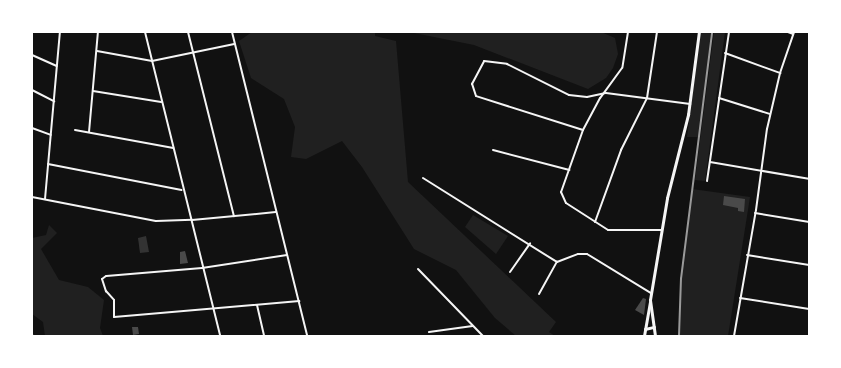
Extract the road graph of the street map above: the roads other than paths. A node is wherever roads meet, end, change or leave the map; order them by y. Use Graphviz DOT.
graph roads {
  1 [pos="60,32"];
  2 [pos="98,32"];
  3 [pos="145,32"];
  4 [pos="188,32"];
  5 [pos="232,32"];
  6 [pos="628,32"];
  7 [pos="657,32"];
  8 [pos="699,32"];
  9 [pos="728,32"];
  10 [pos="788,32"];
  11 [pos="794,33"];
  12 [pos="234,44"];
  13 [pos="97,51"];
  14 [pos="194,53"];
  15 [pos="726,53"];
  16 [pos="32,55"];
  17 [pos="152,61"];
  18 [pos="57,66"];
  19 [pos="780,73"];
  20 [pos="32,90"];
  21 [pos="94,90"];
  22 [pos="606,93"];
  23 [pos="648,98"];
  24 [pos="719,98"];
  25 [pos="54,101"];
  26 [pos="162,102"];
  27 [pos="690,104"];
  28 [pos="770,114"];
  29 [pos="32,128"];
  30 [pos="76,130"];
  31 [pos="583,130"];
  32 [pos="89,132"];
  33 [pos="51,135"];
  34 [pos="173,148"];
  35 [pos="492,150"];
  36 [pos="710,162"];
  37 [pos="48,164"];
  38 [pos="569,170"];
  39 [pos="762,171"];
  40 [pos="423,178"];
  41 [pos="809,179"];
  42 [pos="707,181"];
  43 [pos="182,190"];
  44 [pos="32,197"];
  45 [pos="45,199"];
  46 [pos="276,212"];
  47 [pos="755,213"];
  48 [pos="234,216"];
  49 [pos="192,220"];
  50 [pos="595,222"];
  51 [pos="809,222"];
  52 [pos="661,230"];
  53 [pos="530,243"];
  54 [pos="287,255"];
  55 [pos="747,255"];
  56 [pos="557,262"];
  57 [pos="809,265"];
  58 [pos="202,268"];
  59 [pos="418,269"];
  60 [pos="510,272"];
  61 [pos="651,293"];
  62 [pos="539,294"];
  63 [pos="740,298"];
  64 [pos="650,300"];
  65 [pos="298,301"];
  66 [pos="257,305"];
  67 [pos="212,308"];
  68 [pos="809,309"];
  69 [pos="473,326"];
  70 [pos="654,328"];
  71 [pos="645,329"];
  72 [pos="429,332"];
  73 [pos="220,336"];
  74 [pos="264,336"];
  75 [pos="307,336"];
  76 [pos="483,336"];
  77 [pos="644,336"];
  78 [pos="655,336"];
  79 [pos="734,336"];
  1 -- 18 [label="street"];
  2 -- 13 [label="street"];
  3 -- 17 [label="street"];
  4 -- 14 [label="street"];
  5 -- 12 [label="street"];
  6 -- 22 [label="street"];
  7 -- 23 [label="street"];
  8 -- 27 [label="main road"];
  9 -- 15 [label="street"];
  10 -- 11 [label="street"];
  11 -- 19 [label="street"];
  12 -- 14 [label="street"];
  12 -- 46 [label="street"];
  13 -- 17 [label="street"];
  13 -- 21 [label="street"];
  14 -- 17 [label="street"];
  14 -- 48 [label="street"];
  15 -- 19 [label="street"];
  15 -- 24 [label="street"];
  16 -- 18 [label="street"];
  17 -- 26 [label="street"];
  18 -- 25 [label="street"];
  19 -- 28 [label="street"];
  20 -- 25 [label="street"];
  21 -- 26 [label="street"];
  21 -- 32 [label="street"];
  22 -- 23 [label="street"];
  22 -- 31 [label="street"];
  22 -- 31 [label="street"];
  23 -- 27 [label="street"];
  23 -- 50 [label="street"];
  24 -- 28 [label="street"];
  24 -- 36 [label="street"];
  25 -- 33 [label="street"];
  26 -- 34 [label="street"];
  27 -- 52 [label="main road"];
  28 -- 39 [label="street"];
  29 -- 33 [label="street"];
  30 -- 32 [label="street"];
  31 -- 38 [label="street"];
  32 -- 34 [label="street"];
  33 -- 37 [label="street"];
  34 -- 43 [label="street"];
  35 -- 38 [label="street"];
  36 -- 39 [label="street"];
  36 -- 42 [label="street"];
  37 -- 43 [label="street"];
  37 -- 45 [label="street"];
  38 -- 50 [label="street"];
  39 -- 41 [label="street"];
  39 -- 47 [label="street"];
  40 -- 53 [label="street"];
  43 -- 49 [label="street"];
  44 -- 45 [label="street"];
  45 -- 49 [label="street"];
  46 -- 48 [label="street"];
  46 -- 54 [label="street"];
  47 -- 51 [label="street"];
  47 -- 55 [label="street"];
  48 -- 49 [label="street"];
  49 -- 58 [label="street"];
  50 -- 52 [label="street"];
  52 -- 61 [label="main road"];
  53 -- 56 [label="street"];
  53 -- 60 [label="street"];
  54 -- 58 [label="street"];
  54 -- 65 [label="street"];
  55 -- 57 [label="street"];
  55 -- 63 [label="street"];
  56 -- 61 [label="street"];
  56 -- 62 [label="street"];
  58 -- 67 [label="street"];
  58 -- 67 [label="street"];
  59 -- 69 [label="street"];
  61 -- 64 [label="main road"];
  63 -- 68 [label="street"];
  63 -- 79 [label="street"];
  64 -- 70 [label="main road"];
  64 -- 71 [label="main road"];
  65 -- 66 [label="street"];
  65 -- 75 [label="street"];
  66 -- 67 [label="street"];
  66 -- 74 [label="street"];
  67 -- 73 [label="street"];
  69 -- 72 [label="street"];
  69 -- 76 [label="street"];
  70 -- 71 [label="main road"];
  70 -- 78 [label="main road"];
  71 -- 77 [label="main road"];
}
